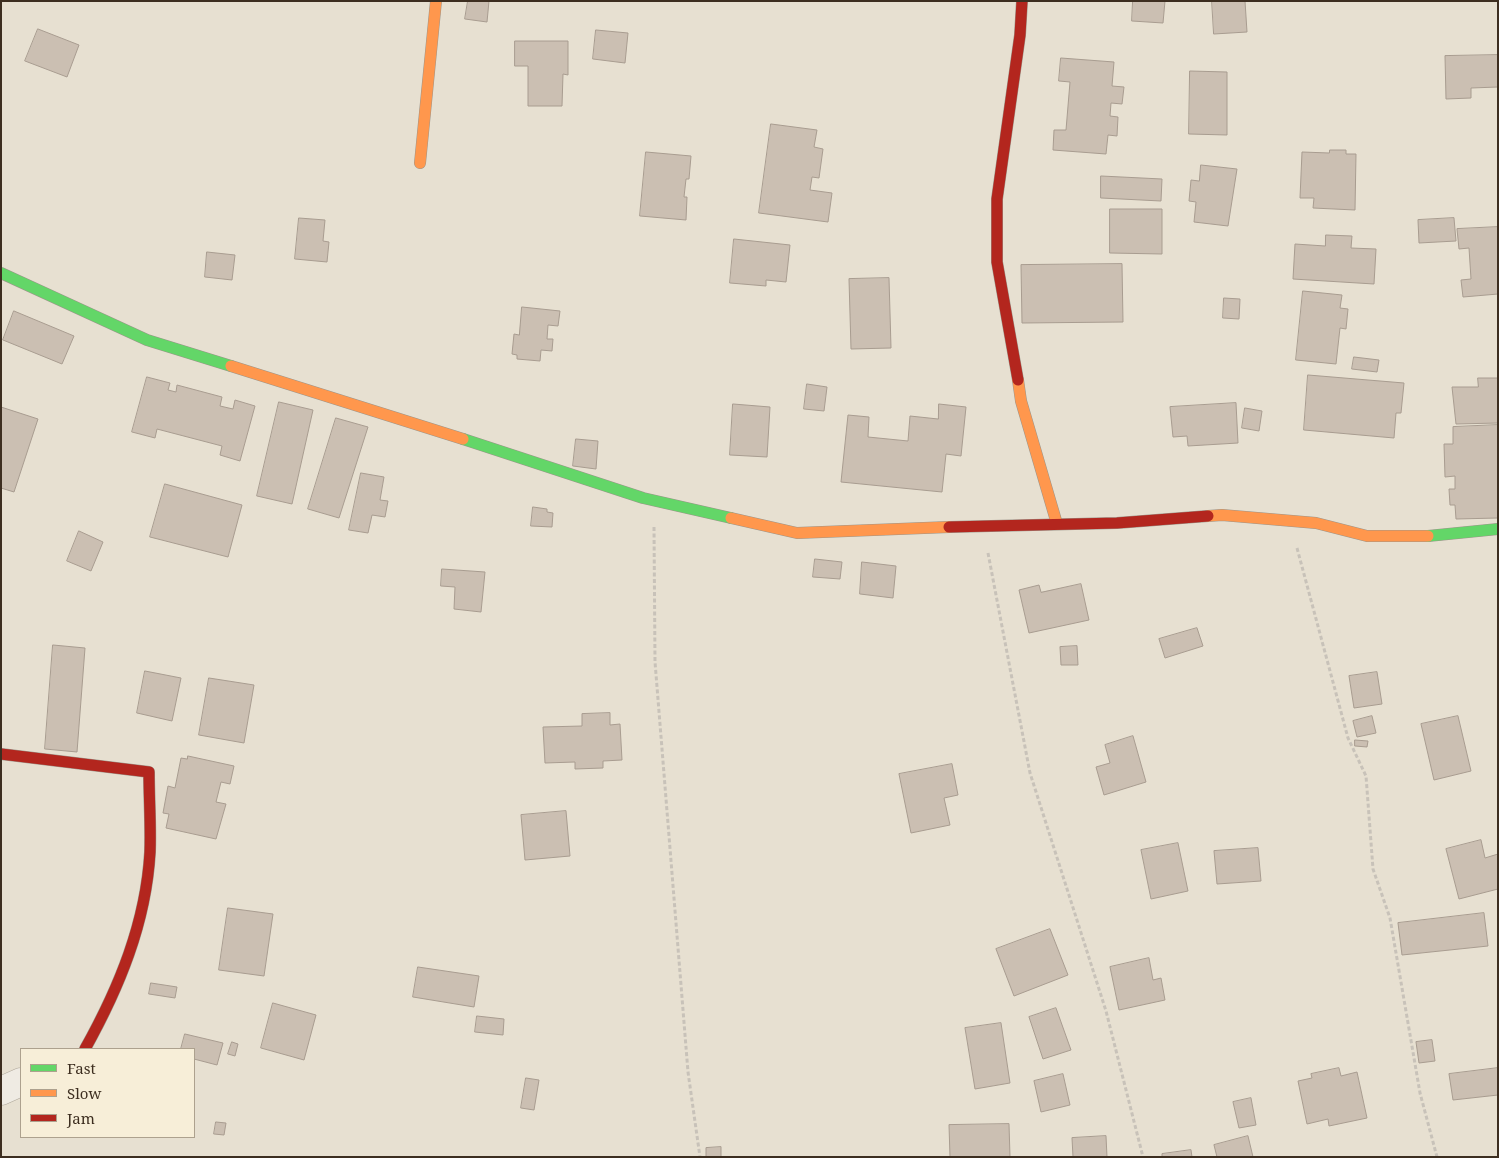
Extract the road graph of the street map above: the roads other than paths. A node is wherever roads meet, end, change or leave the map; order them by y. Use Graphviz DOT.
graph roads {
  1 [pos="436,1"];
  2 [pos="1022,1"];
  3 [pos="420,163"];
  4 [pos="1,273"];
  5 [pos="1057,524"];
  6 [pos="1498,529"];
  7 [pos="1,754"];
  8 [pos="86,1048"];
  9 [pos="20,1082"];
  10 [pos="1,1091"];
  1 -- 3 [label="street"];
  2 -- 5 [label="street"];
  4 -- 5 [label="street"];
  5 -- 6 [label="street"];
  7 -- 8 [label="street"];
  9 -- 10 [label="street"];
}
